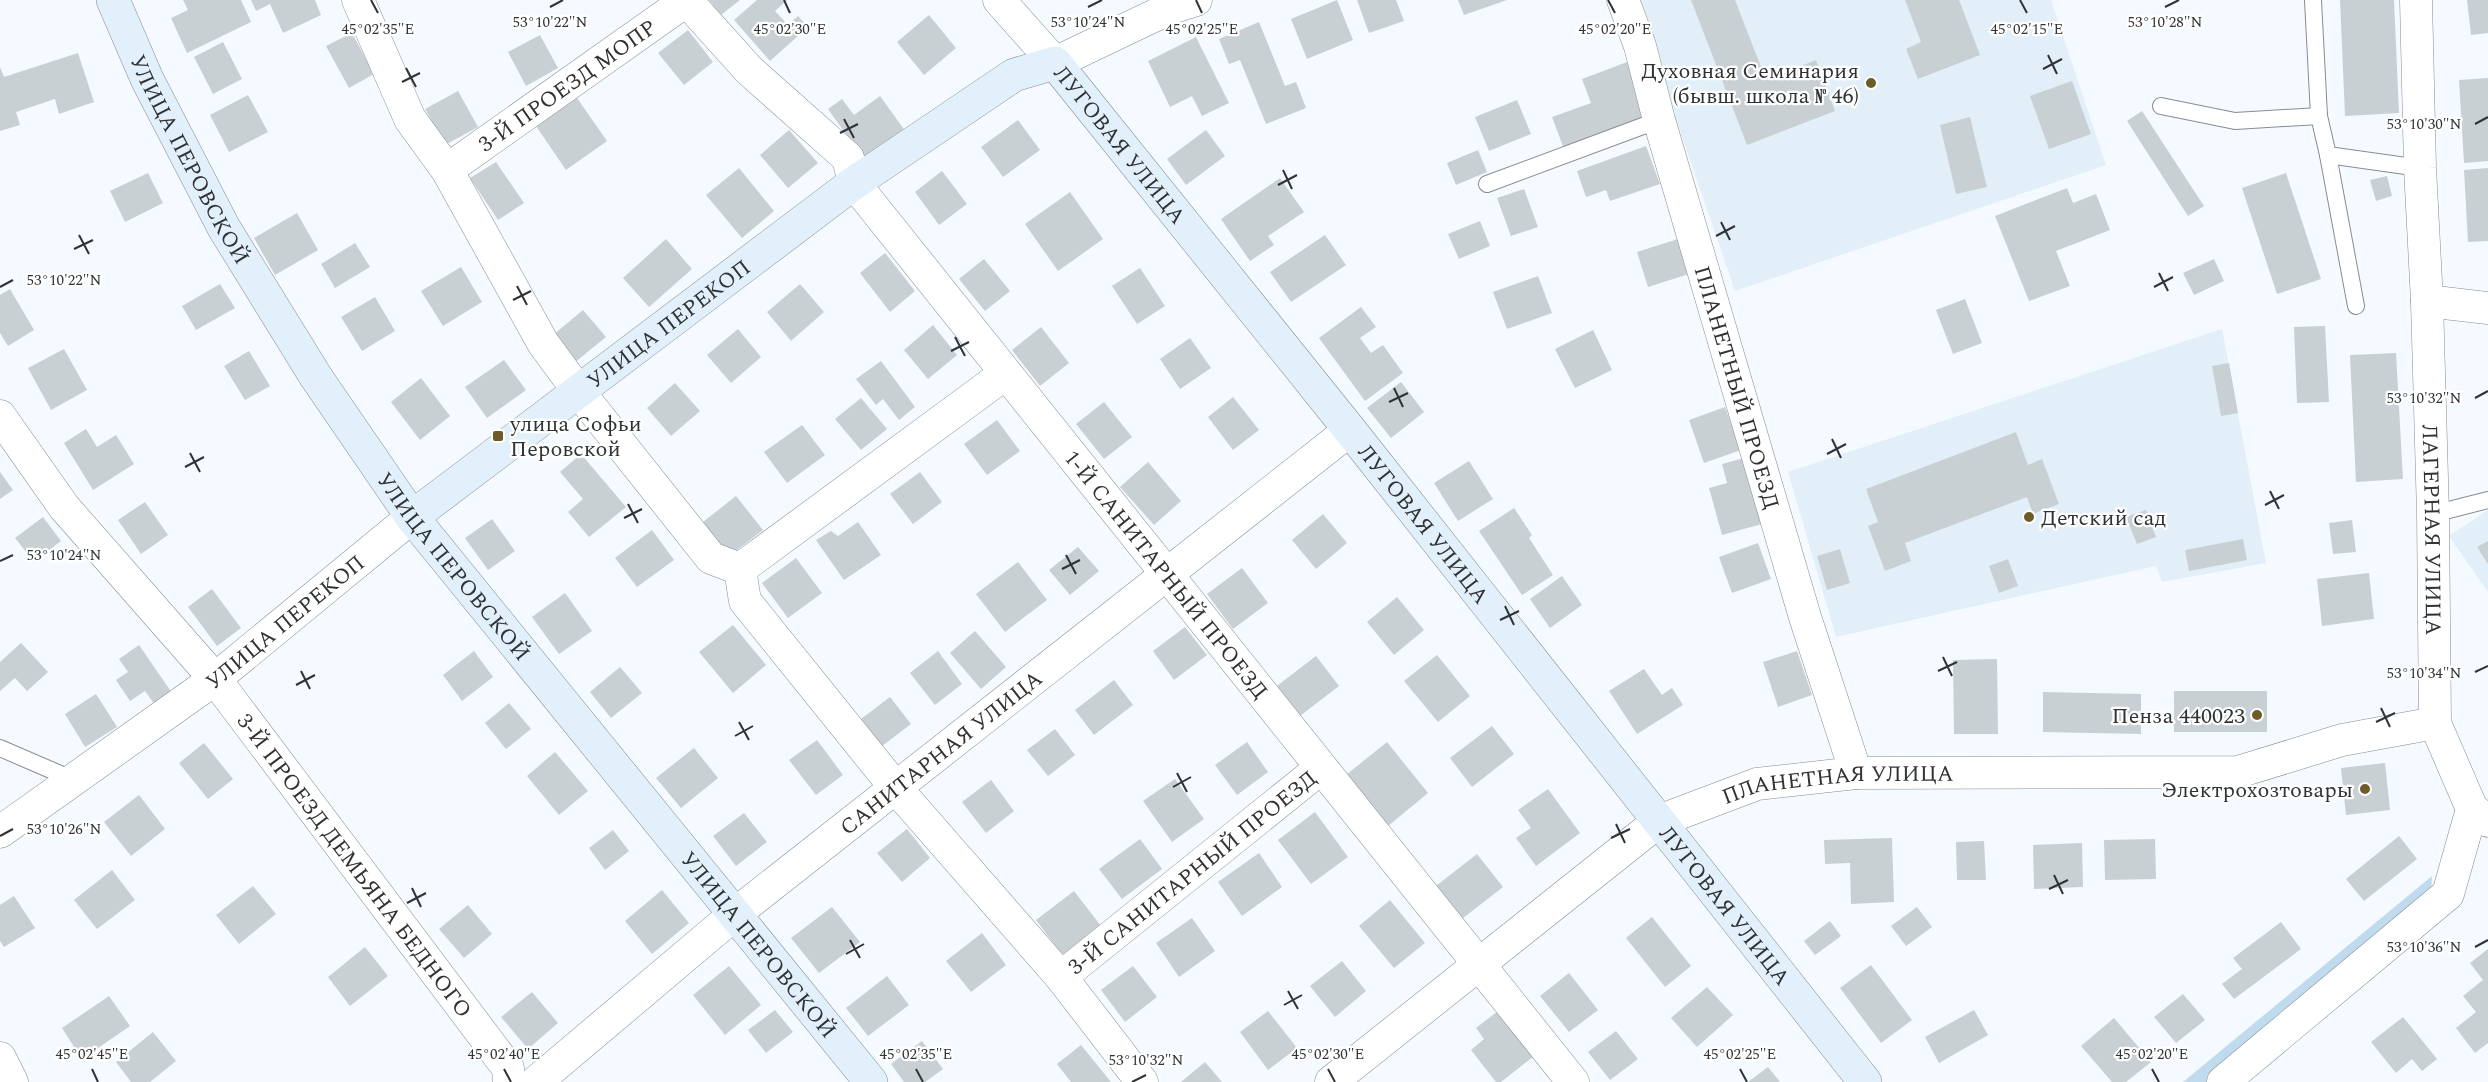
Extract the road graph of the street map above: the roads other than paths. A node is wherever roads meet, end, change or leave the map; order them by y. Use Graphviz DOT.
graph roads {
  1 [pos="113,0"];
  2 [pos="358,0"];
  3 [pos="687,0"];
  4 [pos="999,0"];
  5 [pos="1196,0"];
  6 [pos="1623,0"];
  7 [pos="2313,0"];
  8 [pos="2416,0"];
  9 [pos="1055,63"];
  10 [pos="2161,106"];
  11 [pos="2319,116"];
  12 [pos="1659,120"];
  13 [pos="2328,155"];
  14 [pos="2420,168"];
  15 [pos="447,170"];
  16 [pos="854,183"];
  17 [pos="1487,184"];
  18 [pos="2427,301"];
  19 [pos="2356,306"];
  20 [pos="2488,308"];
  21 [pos="1005,374"];
  22 [pos="579,392"];
  23 [pos="0,416"];
  24 [pos="1350,430"];
  25 [pos="2488,500"];
  26 [pos="2433,514"];
  27 [pos="412,517"];
  28 [pos="740,569"];
  29 [pos="1167,574"];
  30 [pos="215,679"];
  31 [pos="2435,723"];
  32 [pos="0,748"];
  33 [pos="1321,768"];
  34 [pos="1856,773"];
  35 [pos="74,780"];
  36 [pos="895,787"];
  37 [pos="2483,810"];
  38 [pos="1659,820"];
  39 [pos="0,832"];
  40 [pos="735,914"];
  41 [pos="1478,965"];
  42 [pos="1061,977"];
  43 [pos="0,1058"];
  44 [pos="12,1082"];
  45 [pos="509,1082"];
  46 [pos="536,1082"];
  47 [pos="871,1082"];
  48 [pos="1142,1082"];
  49 [pos="1332,1082"];
  50 [pos="1573,1082"];
  51 [pos="1865,1082"];
  52 [pos="2223,1082"];
  1 -- 27 [label="main road, УЛИЦА ПЕРОВСКОЙ"];
  2 -- 15 [label="street"];
  3 -- 15 [label="street, 3-Й ПРОЕЗД МОПР"];
  3 -- 16 [label="street, 1-Й САНИТАРНЫЙ ПРОЕЗД"];
  4 -- 9 [label="street, ЛУГОВАЯ УЛИЦА"];
  5 -- 9 [label="street, УЛИЦА ПЕРЕКОП"];
  6 -- 12 [label="street, ПЛАНЕТНЫЙ ПРОЕЗД"];
  7 -- 11 [label="lane"];
  8 -- 14 [label="street, ЛАГЕРНАЯ УЛИЦА"];
  9 -- 16 [label="main road, УЛИЦА ПЕРЕКОП"];
  9 -- 24 [label="main road, ЛУГОВАЯ УЛИЦА"];
  10 -- 11 [label="lane"];
  11 -- 13 [label="lane"];
  12 -- 17 [label="lane"];
  12 -- 34 [label="street, ПЛАНЕТНЫЙ ПРОЕЗД"];
  13 -- 14 [label="lane"];
  13 -- 19 [label="lane"];
  14 -- 18 [label="street, ЛАГЕРНАЯ УЛИЦА"];
  15 -- 22 [label="street"];
  16 -- 21 [label="street, 1-Й САНИТАРНЫЙ ПРОЕЗД"];
  16 -- 22 [label="main road, УЛИЦА ПЕРЕКОП"];
  18 -- 20 [label="street"];
  18 -- 26 [label="street, ЛАГЕРНАЯ УЛИЦА"];
  21 -- 28 [label="street"];
  21 -- 29 [label="street, 1-Й САНИТАРНЫЙ ПРОЕЗД"];
  22 -- 27 [label="main road, УЛИЦА ПЕРЕКОП"];
  22 -- 28 [label="street"];
  23 -- 30 [label="street, 3-Й ПРОЕЗД ДЕМЬЯНА БЕДНОГО"];
  24 -- 29 [label="street, САНИТАРНАЯ УЛИЦА"];
  24 -- 38 [label="main road, ЛУГОВАЯ УЛИЦА"];
  25 -- 26 [label="lane"];
  26 -- 31 [label="street, ЛАГЕРНАЯ УЛИЦА"];
  27 -- 30 [label="street, УЛИЦА ПЕРЕКОП"];
  27 -- 40 [label="main road, УЛИЦА ПЕРОВСКОЙ"];
  28 -- 36 [label="street"];
  29 -- 33 [label="street, 1-Й САНИТАРНЫЙ ПРОЕЗД"];
  29 -- 36 [label="street, САНИТАРНАЯ УЛИЦА"];
  30 -- 35 [label="street, УЛИЦА ПЕРЕКОП"];
  30 -- 45 [label="street, 3-Й ПРОЕЗД ДЕМЬЯНА БЕДНОГО"];
  31 -- 34 [label="street, ПЛАНЕТНАЯ УЛИЦА"];
  31 -- 37 [label="street"];
  32 -- 35 [label="lane"];
  33 -- 41 [label="street, 1-Й САНИТАРНЫЙ ПРОЕЗД"];
  33 -- 42 [label="street, 3-Й САНИТАРНЫЙ ПРОЕЗД"];
  34 -- 38 [label="street, ПЛАНЕТНАЯ УЛИЦА"];
  35 -- 39 [label="street, УЛИЦА ПЕРЕКОП"];
  36 -- 40 [label="street, САНИТАРНАЯ УЛИЦА"];
  36 -- 42 [label="street"];
  37 -- 52 [label="street"];
  38 -- 41 [label="street, ПЛАНЕТНАЯ УЛИЦА"];
  38 -- 51 [label="main road, ЛУГОВАЯ УЛИЦА"];
  40 -- 46 [label="street, САНИТАРНАЯ УЛИЦА"];
  40 -- 47 [label="main road, УЛИЦА ПЕРОВСКОЙ"];
  41 -- 49 [label="street, ПЛАНЕТНАЯ УЛИЦА"];
  41 -- 50 [label="street, 1-Й САНИТАРНЫЙ ПРОЕЗД"];
  42 -- 48 [label="street"];
  43 -- 44 [label="street"];
}
